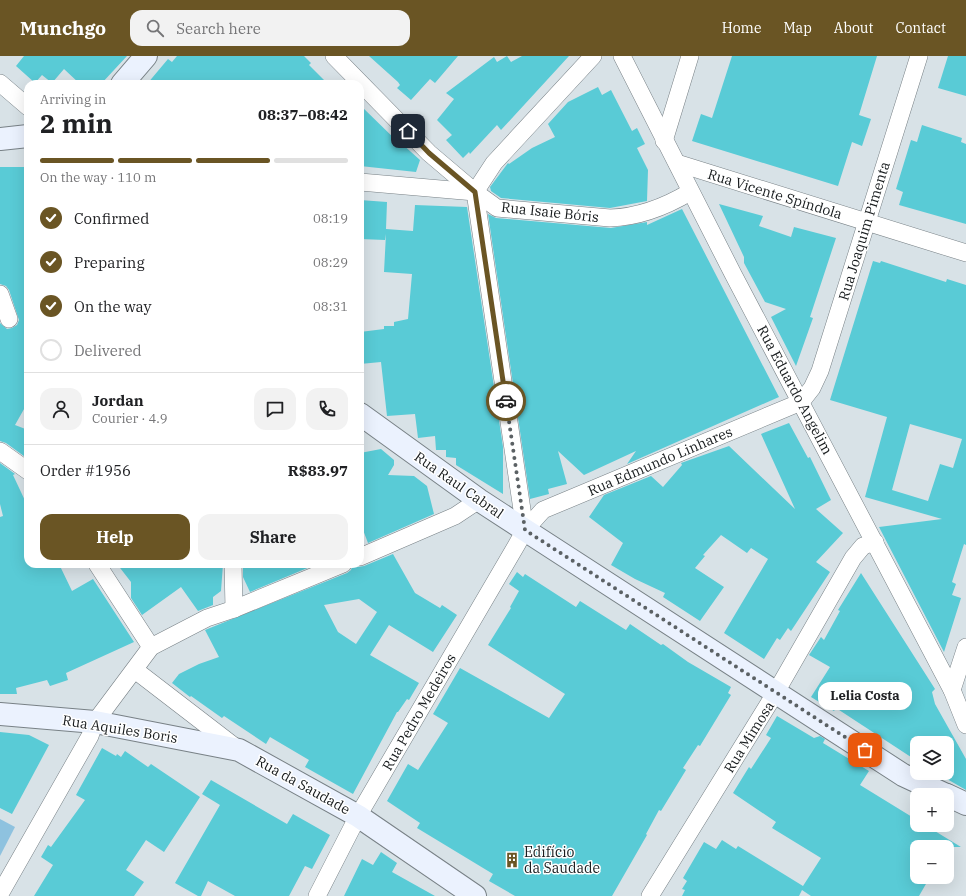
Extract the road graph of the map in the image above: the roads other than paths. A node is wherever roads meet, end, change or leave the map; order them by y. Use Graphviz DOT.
graph roads {
  1 [pos="146,56"];
  2 [pos="334,56"];
  3 [pos="593,56"];
  4 [pos="622,56"];
  5 [pos="690,56"];
  6 [pos="918,56"];
  7 [pos="125,80"];
  8 [pos="358,80"];
  9 [pos="0,83"];
  10 [pos="364,87"];
  11 [pos="24,104"];
  12 [pos="24,136"];
  13 [pos="0,139"];
  14 [pos="664,140"];
  15 [pos="677,164"];
  16 [pos="364,182"];
  17 [pos="475,192"];
  18 [pos="690,192"];
  19 [pos="866,222"];
  20 [pos="966,253"];
  21 [pos="0,294"];
  22 [pos="9,319"];
  23 [pos="801,402"];
  24 [pos="364,417"];
  25 [pos="0,450"];
  26 [pos="24,468"];
  27 [pos="479,500"];
  28 [pos="525,530"];
  29 [pos="875,542"];
  30 [pos="364,555"];
  31 [pos="100,568"];
  32 [pos="233,568"];
  33 [pos="333,568"];
  34 [pos="234,609"];
  35 [pos="966,647"];
  36 [pos="151,648"];
  37 [pos="134,670"];
  38 [pos="952,690"];
  39 [pos="776,692"];
  40 [pos="0,714"];
  41 [pos="95,722"];
  42 [pos="966,725"];
  43 [pos="239,750"];
  44 [pos="931,788"];
  45 [pos="954,798"];
  46 [pos="966,804"];
  47 [pos="358,816"];
  48 [pos="0,894"];
  49 [pos="317,896"];
  50 [pos="475,896"];
  51 [pos="650,896"];
  1 -- 7 [label="main road"];
  2 -- 8 [label="street, Rua Isaie Bóris"];
  3 -- 17 [label="street"];
  4 -- 14 [label="street, Rua Eduardo Angelim"];
  5 -- 14 [label="street"];
  6 -- 19 [label="street, Rua Joaquim Pimenta"];
  9 -- 11 [label="street"];
  10 -- 17 [label="street, Rua Isaie Bóris"];
  12 -- 13 [label="main road"];
  14 -- 15 [label="street, Rua Eduardo Angelim"];
  15 -- 18 [label="street, Rua Eduardo Angelim"];
  15 -- 19 [label="street, Rua Vicente Spíndola"];
  16 -- 17 [label="street"];
  17 -- 18 [label="street, Rua Isaie Bóris"];
  17 -- 28 [label="street"];
  18 -- 23 [label="street, Rua Eduardo Angelim"];
  19 -- 20 [label="street, Rua Vicente Spíndola"];
  19 -- 23 [label="street, Rua Joaquim Pimenta"];
  21 -- 22 [label="street"];
  23 -- 28 [label="street, Rua Edmundo Linhares"];
  23 -- 29 [label="street, Rua Eduardo Angelim"];
  24 -- 27 [label="main road, Rua Raul Cabral"];
  25 -- 26 [label="street"];
  27 -- 28 [label="main road, Rua Raul Cabral"];
  27 -- 30 [label="street"];
  28 -- 39 [label="main road, Rua Raul Cabral"];
  28 -- 47 [label="street, Rua Pedro Medeiros"];
  29 -- 38 [label="street, Rua Eduardo Angelim"];
  29 -- 39 [label="street, Rua Mimosa"];
  31 -- 36 [label="street"];
  32 -- 34 [label="street"];
  33 -- 34 [label="street"];
  34 -- 36 [label="street"];
  35 -- 38 [label="street"];
  36 -- 37 [label="street"];
  37 -- 41 [label="street"];
  37 -- 43 [label="street, Rua da Saudade"];
  38 -- 42 [label="street, Rua Eduardo Angelim"];
  39 -- 44 [label="main road, Rua Raul Cabral"];
  39 -- 51 [label="street, Rua Mimosa"];
  40 -- 41 [label="main road, Rua Aquiles Boris"];
  41 -- 43 [label="main road, Rua Aquiles Boris"];
  41 -- 48 [label="street"];
  43 -- 47 [label="main road, Rua da Saudade"];
  45 -- 46 [label="main road, Rua Raul Cabral"];
  47 -- 49 [label="street, Rua Pedro Medeiros"];
  47 -- 50 [label="main road, Rua da Saudade"];
}
